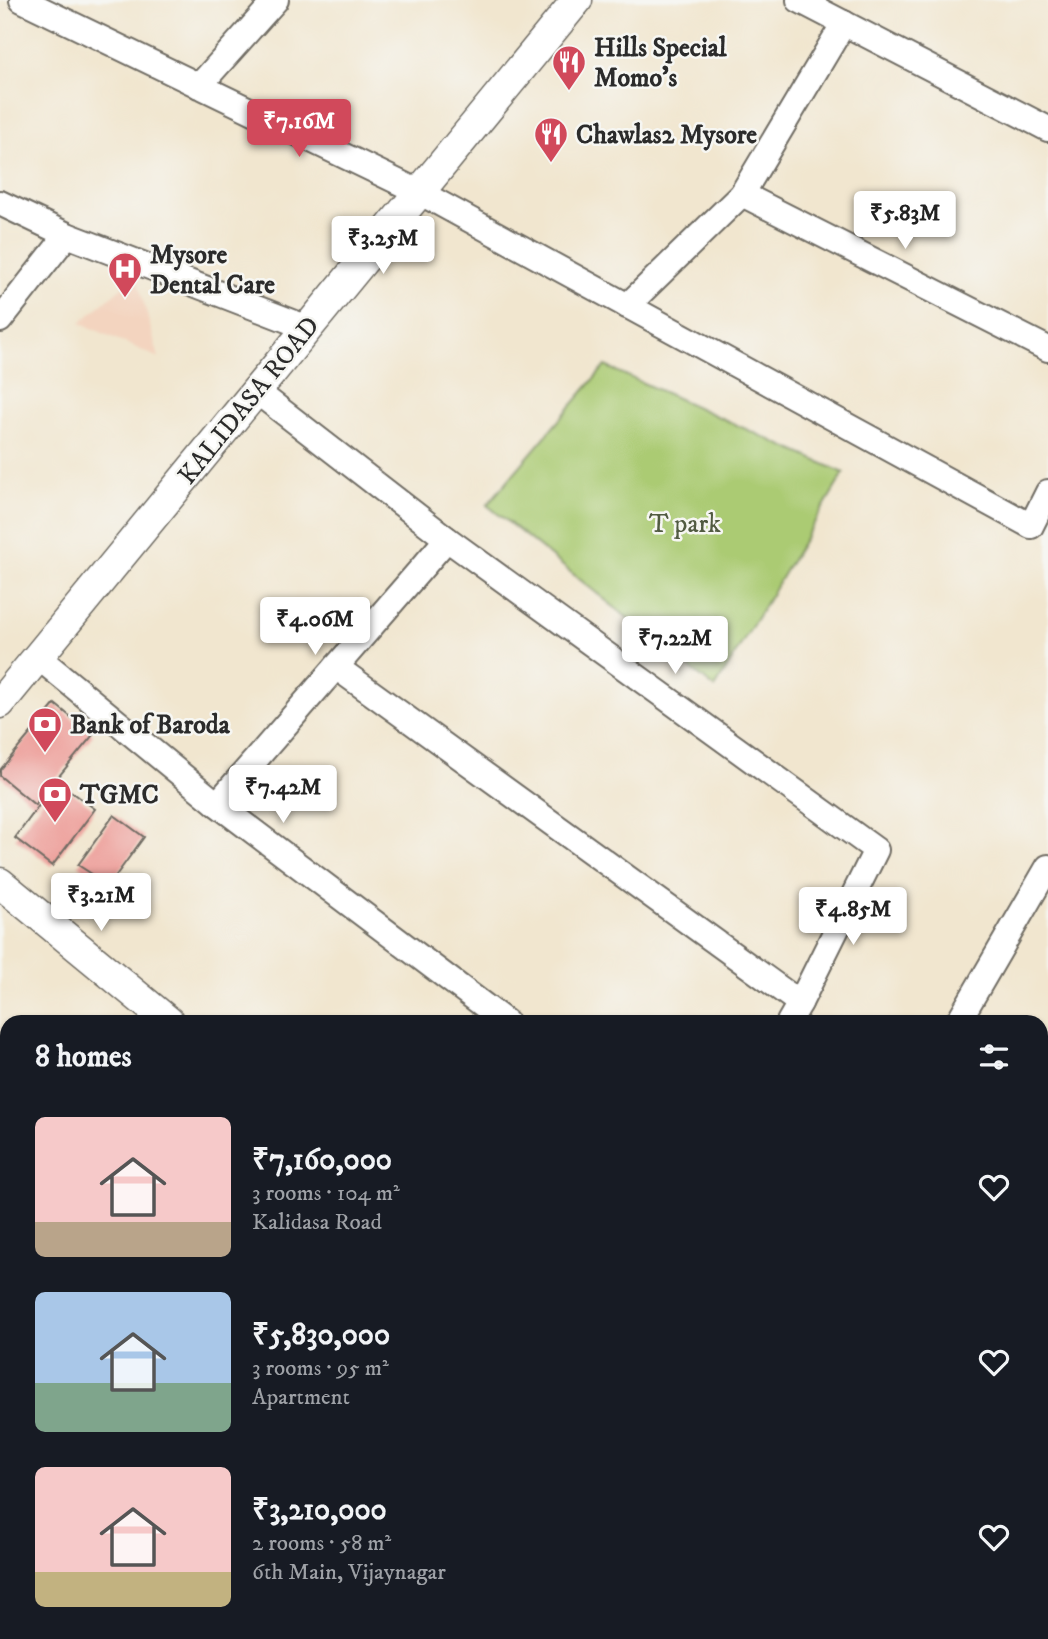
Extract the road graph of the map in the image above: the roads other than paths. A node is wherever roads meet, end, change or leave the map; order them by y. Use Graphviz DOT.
graph roads {
  1 [pos="22,0"];
  2 [pos="276,0"];
  3 [pos="577,0"];
  4 [pos="799,0"];
  5 [pos="844,23"];
  6 [pos="199,86"];
  7 [pos="1048,129"];
  8 [pos="419,192"];
  9 [pos="742,194"];
  10 [pos="0,204"];
  11 [pos="67,235"];
  12 [pos="627,306"];
  13 [pos="0,320"];
  14 [pos="308,328"];
  15 [pos="1048,349"];
  16 [pos="256,391"];
  17 [pos="1048,492"];
  18 [pos="447,539"];
  19 [pos="38,657"];
  20 [pos="336,667"];
  21 [pos="0,703"];
  22 [pos="217,804"];
  23 [pos="1048,867"];
  24 [pos="0,883"];
  25 [pos="795,1013"];
  26 [pos="160,1015"];
  27 [pos="497,1015"];
  28 [pos="962,1015"];
  1 -- 6 [label="street"];
  2 -- 6 [label="street"];
  3 -- 8 [label="street, KALIDASA ROAD"];
  4 -- 5 [label="street"];
  5 -- 7 [label="street"];
  5 -- 9 [label="street"];
  6 -- 8 [label="street"];
  8 -- 12 [label="street"];
  8 -- 14 [label="street, KALIDASA ROAD"];
  9 -- 12 [label="street"];
  9 -- 15 [label="street"];
  10 -- 11 [label="street"];
  11 -- 13 [label="street"];
  11 -- 14 [label="street"];
  12 -- 17 [label="street"];
  14 -- 16 [label="street, KALIDASA ROAD"];
  16 -- 18 [label="street"];
  16 -- 19 [label="street, KALIDASA ROAD"];
  18 -- 20 [label="street"];
  18 -- 25 [label="street"];
  19 -- 21 [label="street, KALIDASA ROAD"];
  19 -- 22 [label="street"];
  20 -- 22 [label="street"];
  20 -- 25 [label="street"];
  22 -- 27 [label="street"];
  23 -- 28 [label="street"];
  24 -- 26 [label="street"];
}
